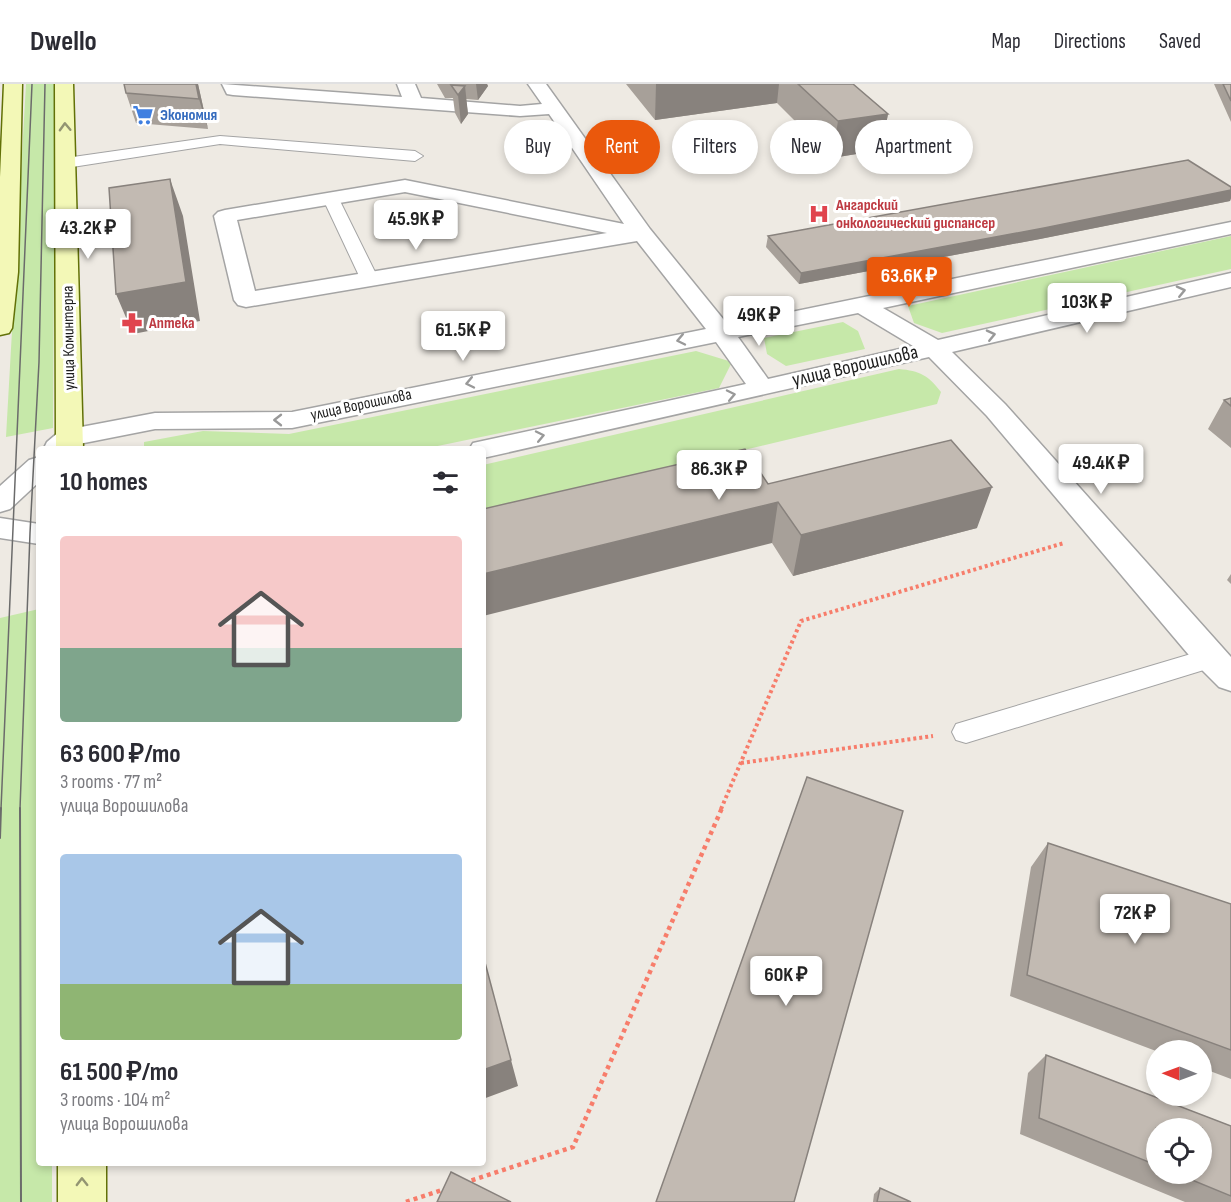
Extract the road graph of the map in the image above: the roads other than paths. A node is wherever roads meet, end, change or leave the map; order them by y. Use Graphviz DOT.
graph roads {
  1 [pos="13,84"];
  2 [pos="64,84"];
  3 [pos="231,84"];
  4 [pos="406,84"];
  5 [pos="537,84"];
  6 [pos="414,103"];
  7 [pos="554,108"];
  8 [pos="415,156"];
  9 [pos="66,163"];
  10 [pos="331,199"];
  11 [pos="1231,228"];
  12 [pos="642,234"];
  13 [pos="3,273"];
  14 [pos="370,280"];
  15 [pos="1231,280"];
  16 [pos="862,305"];
  17 [pos="0,328"];
  18 [pos="721,332"];
  19 [pos="934,348"];
  20 [pos="762,388"];
  21 [pos="66,445"];
  22 [pos="486,448"];
  23 [pos="36,469"];
  24 [pos="0,502"];
  25 [pos="0,528"];
  26 [pos="36,534"];
  27 [pos="1210,658"];
  28 [pos="1231,678"];
  29 [pos="966,732"];
  30 [pos="82,1166"];
  31 [pos="82,1202"];
  1 -- 13 [label="street"];
  9 -- 2 [label="street, улица Коминтерна, one-way"];
  3 -- 6 [label="street"];
  4 -- 6 [label="street"];
  5 -- 7 [label="street"];
  6 -- 7 [label="street"];
  7 -- 12 [label="street"];
  8 -- 9 [label="lane"];
  9 -- 21 [label="street, улица Коминтерна"];
  10 -- 12 [label="street"];
  10 -- 14 [label="lane"];
  10 -- 14 [label="street"];
  11 -- 16 [label="street, улица Ворошилова"];
  12 -- 14 [label="street"];
  12 -- 18 [label="street"];
  13 -- 17 [label="street"];
  19 -- 15 [label="street, one-way"];
  16 -- 18 [label="street, улица Ворошилова"];
  16 -- 19 [label="street"];
  18 -- 20 [label="street"];
  18 -- 21 [label="street, улица Ворошилова, one-way"];
  19 -- 20 [label="street, улица Ворошилова"];
  19 -- 27 [label="street, улица Ворошилова"];
  22 -- 20 [label="street, улица Ворошилова, one-way"];
  23 -- 24 [label="street"];
  25 -- 26 [label="street"];
  27 -- 28 [label="street, улица Ворошилова"];
  27 -- 29 [label="lane"];
  31 -- 30 [label="street, one-way"];
}
